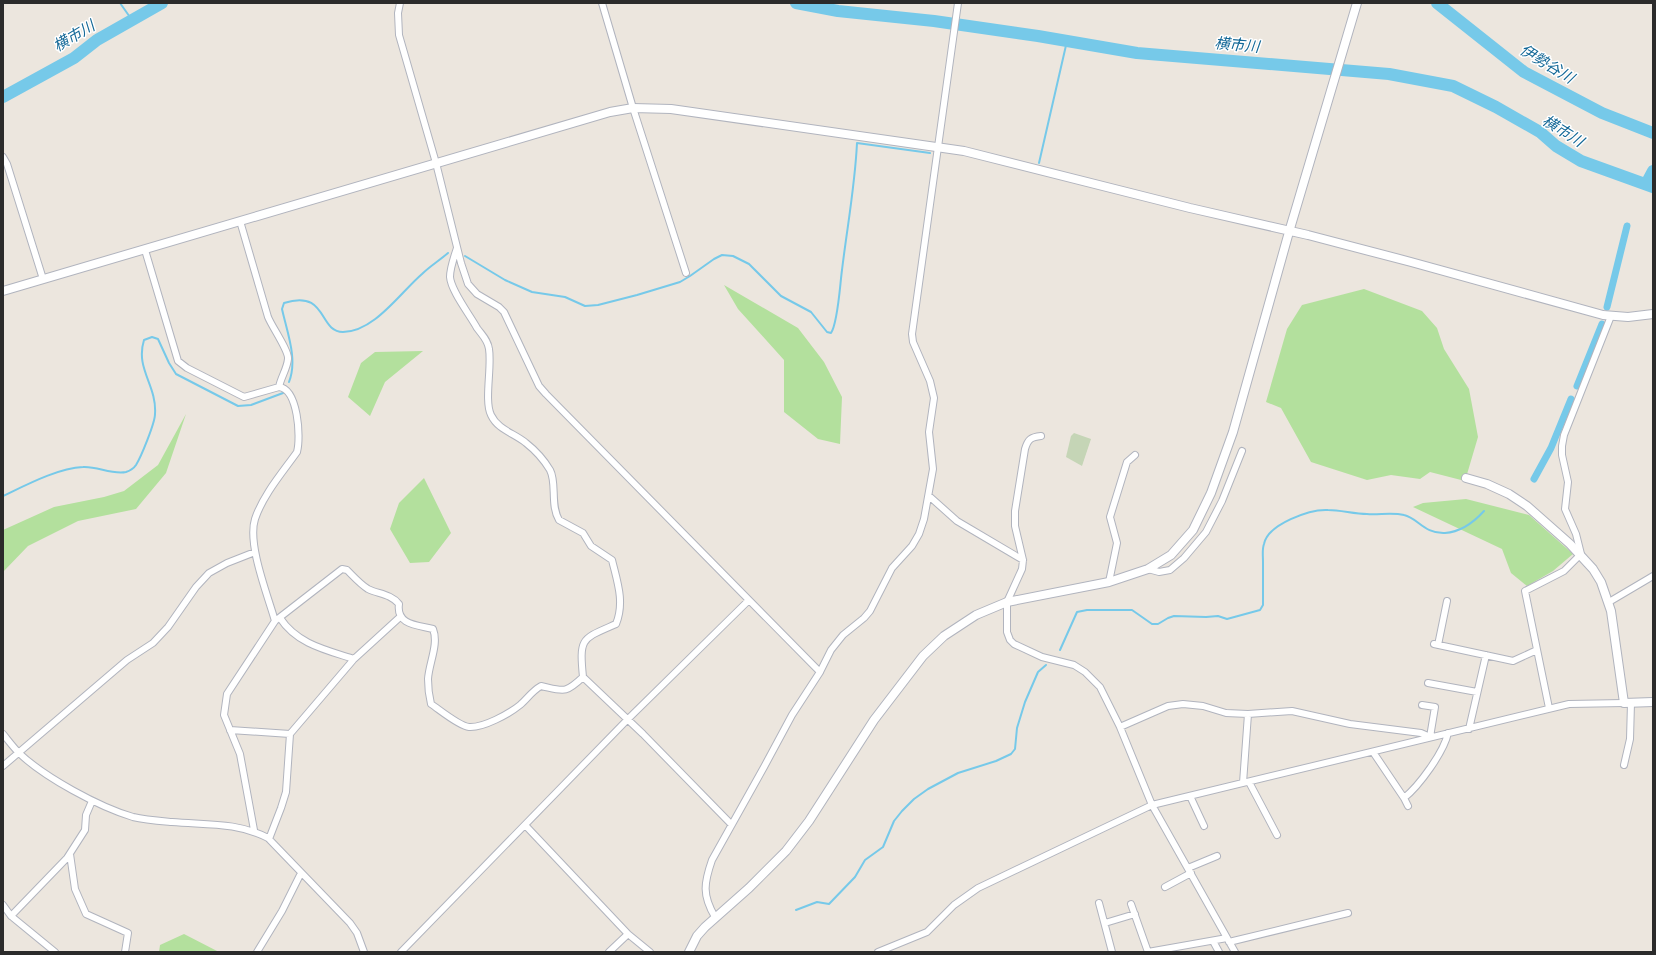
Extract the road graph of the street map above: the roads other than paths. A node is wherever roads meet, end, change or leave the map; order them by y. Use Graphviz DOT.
graph roads {
  1 [pos="400,3"];
  2 [pos="602,3"];
  3 [pos="1357,3"];
  4 [pos="958,4"];
  5 [pos="633,108"];
  6 [pos="937,147"];
  7 [pos="3,157"];
  8 [pos="436,163"];
  9 [pos="240,221"];
  10 [pos="1289,232"];
  11 [pos="457,246"];
  12 [pos="144,250"];
  13 [pos="686,273"];
  14 [pos="43,279"];
  15 [pos="3,291"];
  16 [pos="1653,314"];
  17 [pos="1611,316"];
  18 [pos="279,386"];
  19 [pos="1041,436"];
  20 [pos="1242,452"];
  21 [pos="1135,455"];
  22 [pos="1466,478"];
  23 [pos="929,496"];
  24 [pos="255,552"];
  25 [pos="1581,554"];
  26 [pos="1023,560"];
  27 [pos="1148,569"];
  28 [pos="1653,576"];
  29 [pos="1110,582"];
  30 [pos="748,601"];
  31 [pos="1447,601"];
  32 [pos="1007,602"];
  33 [pos="1609,602"];
  34 [pos="400,617"];
  35 [pos="277,619"];
  36 [pos="1537,650"];
  37 [pos="1486,655"];
  38 [pos="354,660"];
  39 [pos="820,672"];
  40 [pos="583,677"];
  41 [pos="1428,683"];
  42 [pos="1477,692"];
  43 [pos="1653,702"];
  44 [pos="1627,703"];
  45 [pos="1422,705"];
  46 [pos="1549,708"];
  47 [pos="1248,714"];
  48 [pos="627,720"];
  49 [pos="1120,727"];
  50 [pos="1469,729"];
  51 [pos="230,730"];
  52 [pos="1448,733"];
  53 [pos="3,734"];
  54 [pos="290,734"];
  55 [pos="1430,737"];
  56 [pos="18,752"];
  57 [pos="1373,752"];
  58 [pos="1624,765"];
  59 [pos="3,766"];
  60 [pos="1246,782"];
  61 [pos="1190,796"];
  62 [pos="1404,798"];
  63 [pos="92,800"];
  64 [pos="1152,805"];
  65 [pos="1408,806"];
  66 [pos="731,824"];
  67 [pos="525,825"];
  68 [pos="1204,826"];
  69 [pos="254,830"];
  70 [pos="1277,835"];
  71 [pos="269,839"];
  72 [pos="70,854"];
  73 [pos="1217,856"];
  74 [pos="1189,871"];
  75 [pos="301,873"];
  76 [pos="1165,886"];
  77 [pos="1099,903"];
  78 [pos="1132,904"];
  79 [pos="3,905"];
  80 [pos="1348,913"];
  81 [pos="1135,914"];
  82 [pos="11,916"];
  83 [pos="714,917"];
  84 [pos="1105,923"];
  85 [pos="628,934"];
  86 [pos="1228,940"];
  87 [pos="1213,941"];
  88 [pos="55,952"];
  89 [pos="125,952"];
  90 [pos="257,952"];
  91 [pos="364,952"];
  92 [pos="401,952"];
  93 [pos="609,952"];
  94 [pos="650,952"];
  95 [pos="689,952"];
  96 [pos="878,952"];
  97 [pos="1112,952"];
  98 [pos="1219,952"];
  99 [pos="1235,952"];
  1 -- 8 [label="street"];
  2 -- 5 [label="street"];
  3 -- 10 [label="street"];
  4 -- 6 [label="street"];
  5 -- 6 [label="street"];
  5 -- 8 [label="street"];
  5 -- 13 [label="street"];
  6 -- 10 [label="street"];
  6 -- 23 [label="street"];
  7 -- 14 [label="street"];
  8 -- 9 [label="street"];
  8 -- 11 [label="street"];
  9 -- 12 [label="street"];
  9 -- 18 [label="street"];
  10 -- 17 [label="street"];
  10 -- 27 [label="street"];
  11 -- 30 [label="street"];
  11 -- 40 [label="street"];
  12 -- 14 [label="street"];
  12 -- 18 [label="street"];
  14 -- 15 [label="street"];
  16 -- 17 [label="street"];
  17 -- 25 [label="street"];
  18 -- 24 [label="street"];
  19 -- 26 [label="street"];
  20 -- 27 [label="street"];
  21 -- 29 [label="street"];
  22 -- 25 [label="street"];
  23 -- 26 [label="street"];
  23 -- 39 [label="street"];
  24 -- 35 [label="street"];
  24 -- 56 [label="street"];
  25 -- 33 [label="street"];
  25 -- 36 [label="street"];
  26 -- 32 [label="street"];
  27 -- 29 [label="street"];
  28 -- 33 [label="street"];
  29 -- 32 [label="street"];
  30 -- 39 [label="street"];
  30 -- 48 [label="street"];
  31 -- 37 [label="street"];
  32 -- 49 [label="street"];
  32 -- 83 [label="street"];
  33 -- 44 [label="street"];
  34 -- 35 [label="street"];
  34 -- 38 [label="street"];
  34 -- 40 [label="street"];
  35 -- 38 [label="street"];
  35 -- 51 [label="street"];
  36 -- 37 [label="street"];
  36 -- 46 [label="street"];
  37 -- 42 [label="street"];
  38 -- 54 [label="street"];
  39 -- 66 [label="street"];
  40 -- 48 [label="street"];
  41 -- 42 [label="street"];
  42 -- 50 [label="street"];
  43 -- 44 [label="street"];
  44 -- 46 [label="street"];
  44 -- 58 [label="street"];
  45 -- 55 [label="street"];
  46 -- 50 [label="street"];
  47 -- 49 [label="street"];
  47 -- 55 [label="street"];
  47 -- 60 [label="street"];
  48 -- 66 [label="street"];
  48 -- 67 [label="street"];
  49 -- 64 [label="street"];
  50 -- 52 [label="street"];
  51 -- 54 [label="street"];
  51 -- 69 [label="street"];
  52 -- 55 [label="street"];
  52 -- 62 [label="street"];
  53 -- 56 [label="street"];
  54 -- 71 [label="street"];
  55 -- 57 [label="street"];
  56 -- 59 [label="street"];
  56 -- 63 [label="street"];
  57 -- 60 [label="street"];
  57 -- 62 [label="street"];
  60 -- 61 [label="street"];
  60 -- 70 [label="street"];
  61 -- 64 [label="street"];
  61 -- 68 [label="street"];
  62 -- 65 [label="street"];
  63 -- 69 [label="street"];
  63 -- 72 [label="street"];
  64 -- 74 [label="street"];
  64 -- 96 [label="street"];
  66 -- 83 [label="street"];
  67 -- 85 [label="street"];
  67 -- 92 [label="street"];
  69 -- 71 [label="street"];
  71 -- 75 [label="street"];
  72 -- 82 [label="street"];
  72 -- 89 [label="street"];
  73 -- 74 [label="street"];
  74 -- 76 [label="street"];
  74 -- 86 [label="street"];
  75 -- 90 [label="street"];
  75 -- 91 [label="street"];
  77 -- 84 [label="street"];
  78 -- 81 [label="street"];
  79 -- 82 [label="street"];
  80 -- 86 [label="street"];
  81 -- 84 [label="street"];
  81 -- 87 [label="street"];
  82 -- 88 [label="street"];
  83 -- 95 [label="street"];
  84 -- 97 [label="street"];
  85 -- 93 [label="street"];
  85 -- 94 [label="street"];
  86 -- 87 [label="street"];
  86 -- 99 [label="street"];
  87 -- 98 [label="street"];
}
